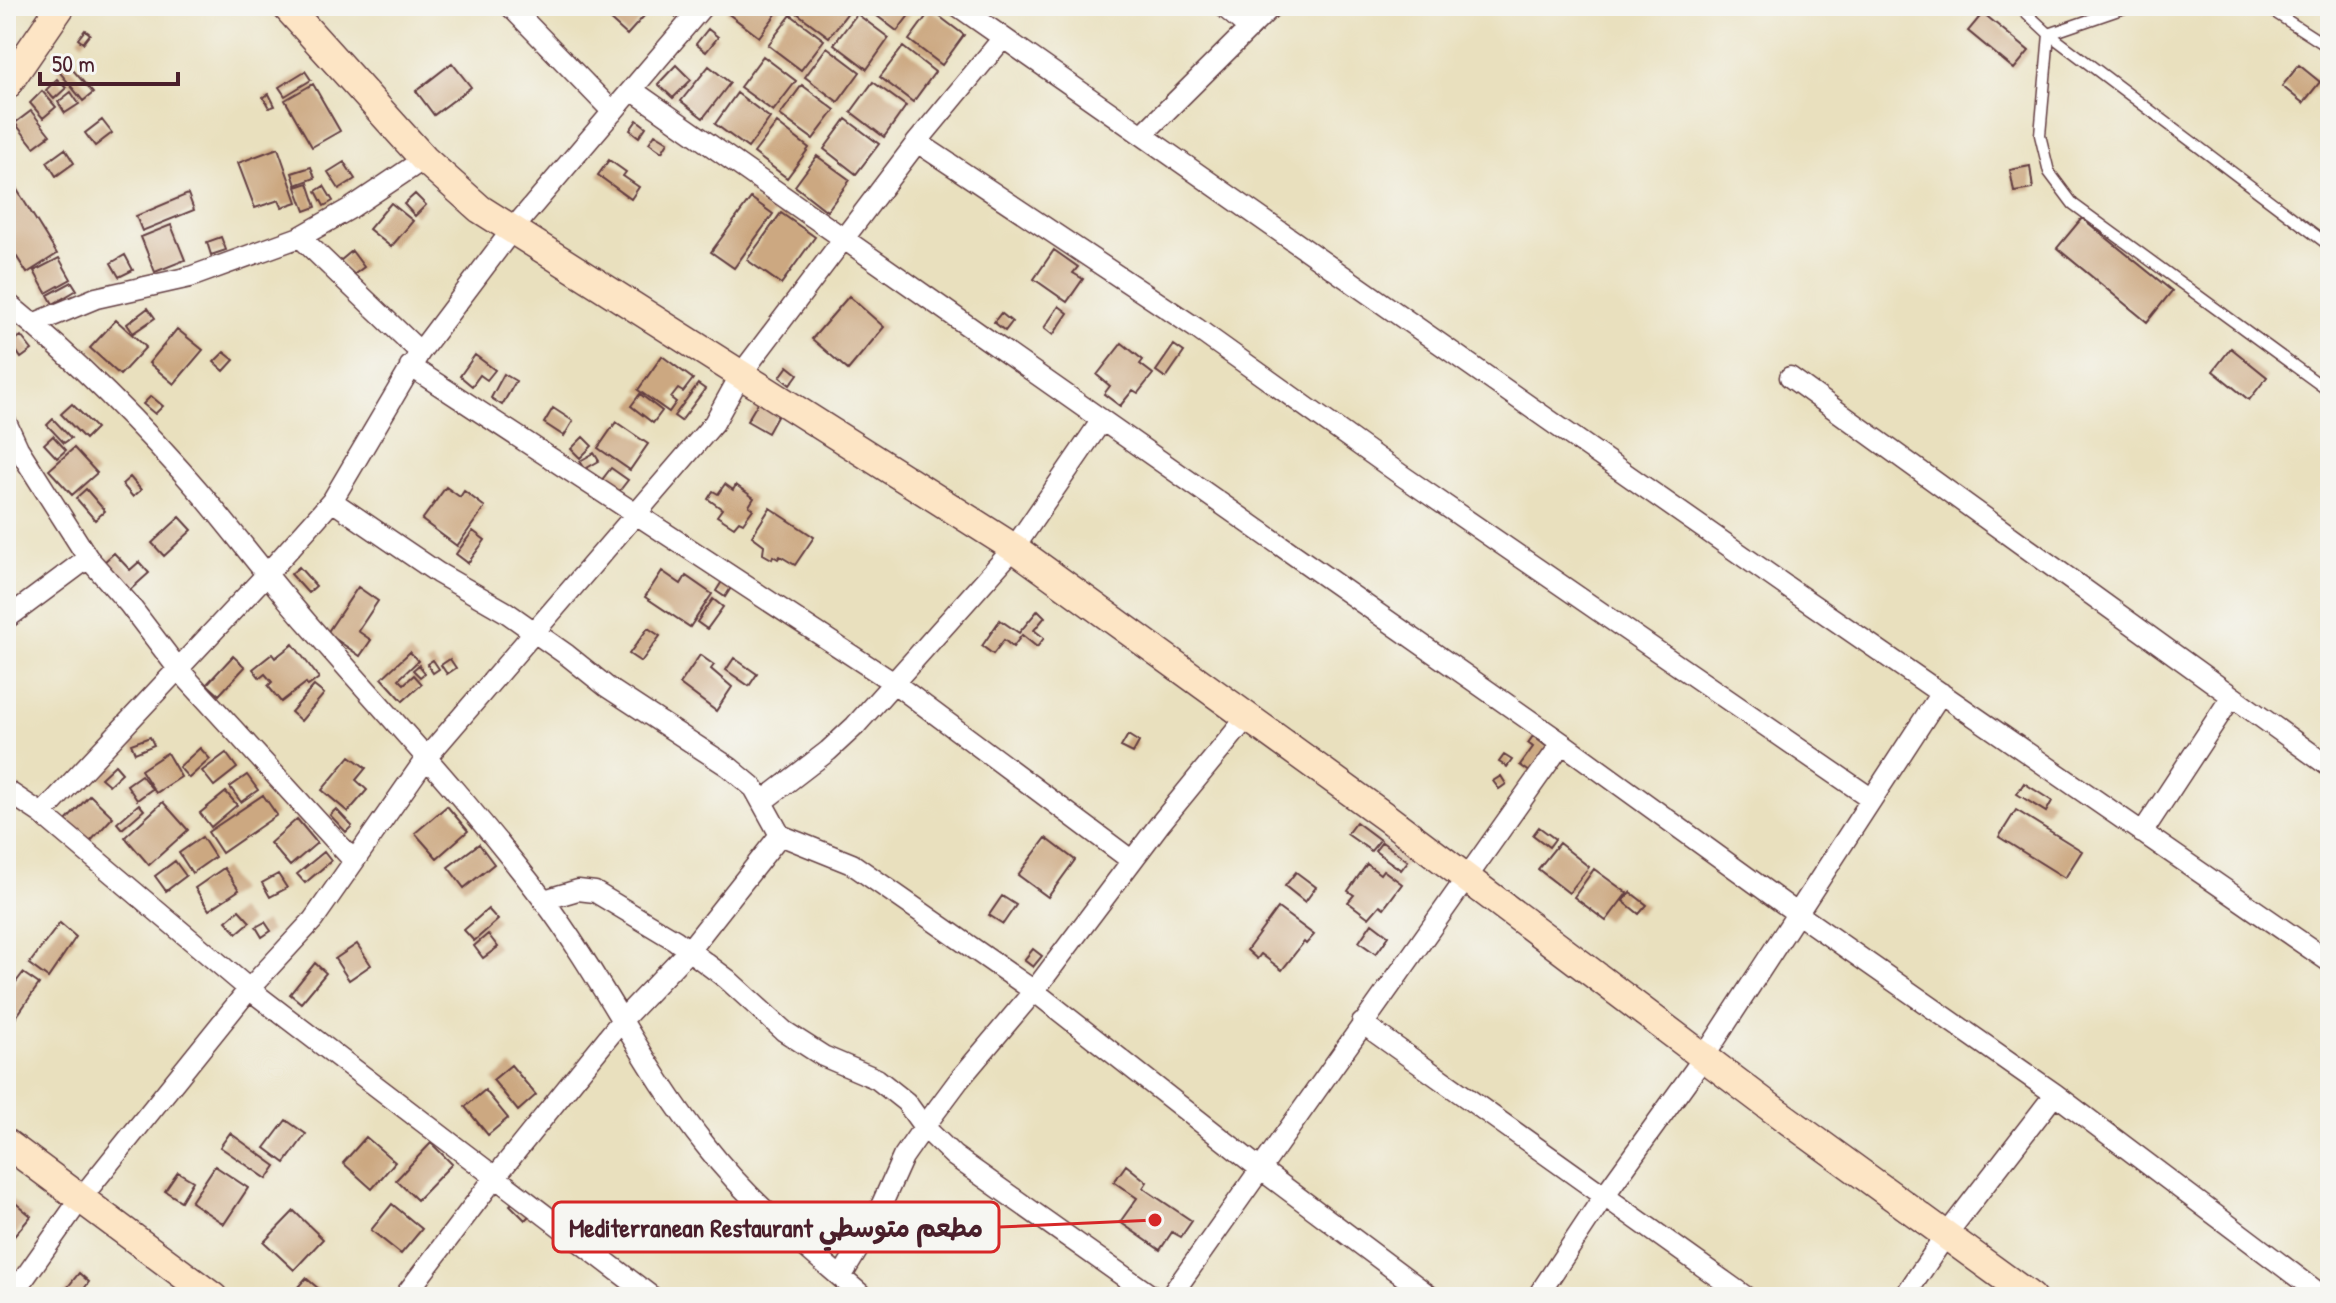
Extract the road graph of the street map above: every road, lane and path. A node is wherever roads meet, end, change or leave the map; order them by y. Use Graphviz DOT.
graph roads {
  1 [pos="61,6"];
  2 [pos="286,6"];
  3 [pos="510,6"];
  4 [pos="703,6"];
  5 [pos="958,6"];
  6 [pos="1223,6"];
  7 [pos="1272,6"];
  8 [pos="2019,6"];
  9 [pos="2130,6"];
  10 [pos="2265,6"];
  11 [pos="1249,28"];
  12 [pos="2049,34"];
  13 [pos="1003,38"];
  14 [pos="2330,48"];
  15 [pos="6,86"];
  16 [pos="632,90"];
  17 [pos="613,112"];
  18 [pos="1142,135"];
  19 [pos="917,142"];
  20 [pos="424,159"];
  21 [pos="512,230"];
  22 [pos="300,237"];
  23 [pos="843,238"];
  24 [pos="2330,246"];
  25 [pos="6,302"];
  26 [pos="33,324"];
  27 [pos="415,359"];
  28 [pos="741,374"];
  29 [pos="1790,377"];
  30 [pos="2330,392"];
  31 [pos="1102,420"];
  32 [pos="6,422"];
  33 [pos="332,501"];
  34 [pos="635,514"];
  35 [pos="1014,548"];
  36 [pos="88,558"];
  37 [pos="266,575"];
  38 [pos="6,619"];
  39 [pos="533,632"];
  40 [pos="179,670"];
  41 [pos="894,683"];
  42 [pos="1941,693"];
  43 [pos="2232,696"];
  44 [pos="1248,716"];
  45 [pos="1562,743"];
  46 [pos="427,757"];
  47 [pos="2330,767"];
  48 [pos="6,790"];
  49 [pos="1872,799"];
  50 [pos="763,801"];
  51 [pos="42,814"];
  52 [pos="2142,833"];
  53 [pos="780,835"];
  54 [pos="1131,860"];
  55 [pos="354,861"];
  56 [pos="1466,878"];
  57 [pos="544,900"];
  58 [pos="1798,914"];
  59 [pos="690,949"];
  60 [pos="2330,962"];
  61 [pos="249,989"];
  62 [pos="1034,991"];
  63 [pos="622,1020"];
  64 [pos="1362,1023"];
  65 [pos="1704,1057"];
  66 [pos="2055,1094"];
  67 [pos="924,1127"];
  68 [pos="6,1143"];
  69 [pos="1259,1168"];
  70 [pos="496,1176"];
  71 [pos="1604,1196"];
  72 [pos="81,1198"];
  73 [pos="1946,1235"];
  74 [pos="841,1277"];
  75 [pos="11,1297"];
  76 [pos="213,1297"];
  77 [pos="404,1297"];
  78 [pos="652,1297"];
  79 [pos="864,1297"];
  80 [pos="1153,1297"];
  81 [pos="1170,1297"];
  82 [pos="1431,1297"];
  83 [pos="1537,1297"];
  84 [pos="1746,1297"];
  85 [pos="1904,1297"];
  86 [pos="2031,1297"];
  87 [pos="2324,1297"];
  1 -- 15 [label="street"];
  2 -- 20 [label="street"];
  3 -- 17 [label="street"];
  4 -- 16 [label="street"];
  5 -- 13 [label="street"];
  6 -- 11 [label="street"];
  7 -- 11 [label="street"];
  8 -- 12 [label="lane"];
  9 -- 12 [label="lane"];
  10 -- 14 [label="lane"];
  11 -- 18 [label="street"];
  12 -- 24 [label="lane"];
  12 -- 30 [label="lane"];
  13 -- 18 [label="street"];
  13 -- 19 [label="street"];
  16 -- 17 [label="street"];
  16 -- 23 [label="street"];
  17 -- 21 [label="street"];
  18 -- 42 [label="street"];
  19 -- 23 [label="street"];
  19 -- 49 [label="street"];
  20 -- 21 [label="street"];
  20 -- 22 [label="street"];
  21 -- 27 [label="street"];
  21 -- 28 [label="street"];
  22 -- 26 [label="street"];
  22 -- 27 [label="street"];
  23 -- 28 [label="street"];
  23 -- 31 [label="street"];
  25 -- 26 [label="street"];
  26 -- 37 [label="street"];
  27 -- 33 [label="street"];
  27 -- 34 [label="street"];
  28 -- 34 [label="street"];
  28 -- 35 [label="street"];
  29 -- 43 [label="street"];
  31 -- 35 [label="street"];
  31 -- 45 [label="street"];
  32 -- 36 [label="street"];
  33 -- 37 [label="street"];
  33 -- 39 [label="street"];
  34 -- 39 [label="street"];
  34 -- 41 [label="street"];
  35 -- 41 [label="street"];
  35 -- 44 [label="street"];
  36 -- 38 [label="street"];
  36 -- 40 [label="street"];
  37 -- 40 [label="street"];
  37 -- 46 [label="street"];
  39 -- 46 [label="street"];
  39 -- 50 [label="street"];
  40 -- 51 [label="street"];
  40 -- 55 [label="street"];
  41 -- 50 [label="street"];
  41 -- 54 [label="street"];
  42 -- 49 [label="street"];
  42 -- 52 [label="street"];
  43 -- 47 [label="street"];
  43 -- 52 [label="street"];
  44 -- 54 [label="street"];
  44 -- 56 [label="street"];
  45 -- 56 [label="street"];
  45 -- 58 [label="street"];
  46 -- 55 [label="street"];
  46 -- 57 [label="street"];
  48 -- 51 [label="street"];
  49 -- 58 [label="street"];
  50 -- 53 [label="street"];
  51 -- 61 [label="street"];
  52 -- 60 [label="street"];
  53 -- 59 [label="street"];
  53 -- 62 [label="street"];
  54 -- 62 [label="street"];
  55 -- 61 [label="street"];
  56 -- 64 [label="street"];
  56 -- 65 [label="street"];
  57 -- 59 [label="street"];
  57 -- 63 [label="street"];
  58 -- 65 [label="street"];
  58 -- 66 [label="street"];
  59 -- 63 [label="street"];
  59 -- 67 [label="street"];
  61 -- 70 [label="street"];
  61 -- 72 [label="street"];
  62 -- 67 [label="street"];
  62 -- 69 [label="street"];
  63 -- 70 [label="street"];
  63 -- 74 [label="street"];
  64 -- 69 [label="street"];
  64 -- 71 [label="street"];
  65 -- 71 [label="street"];
  65 -- 73 [label="street"];
  66 -- 73 [label="street"];
  66 -- 87 [label="street"];
  67 -- 74 [label="street"];
  67 -- 80 [label="street"];
  68 -- 72 [label="street"];
  69 -- 81 [label="street"];
  69 -- 82 [label="street"];
  70 -- 77 [label="street"];
  70 -- 78 [label="street"];
  71 -- 83 [label="street"];
  71 -- 84 [label="street"];
  72 -- 75 [label="street"];
  72 -- 76 [label="street"];
  73 -- 85 [label="street"];
  73 -- 86 [label="street"];
  74 -- 79 [label="street"];
}
